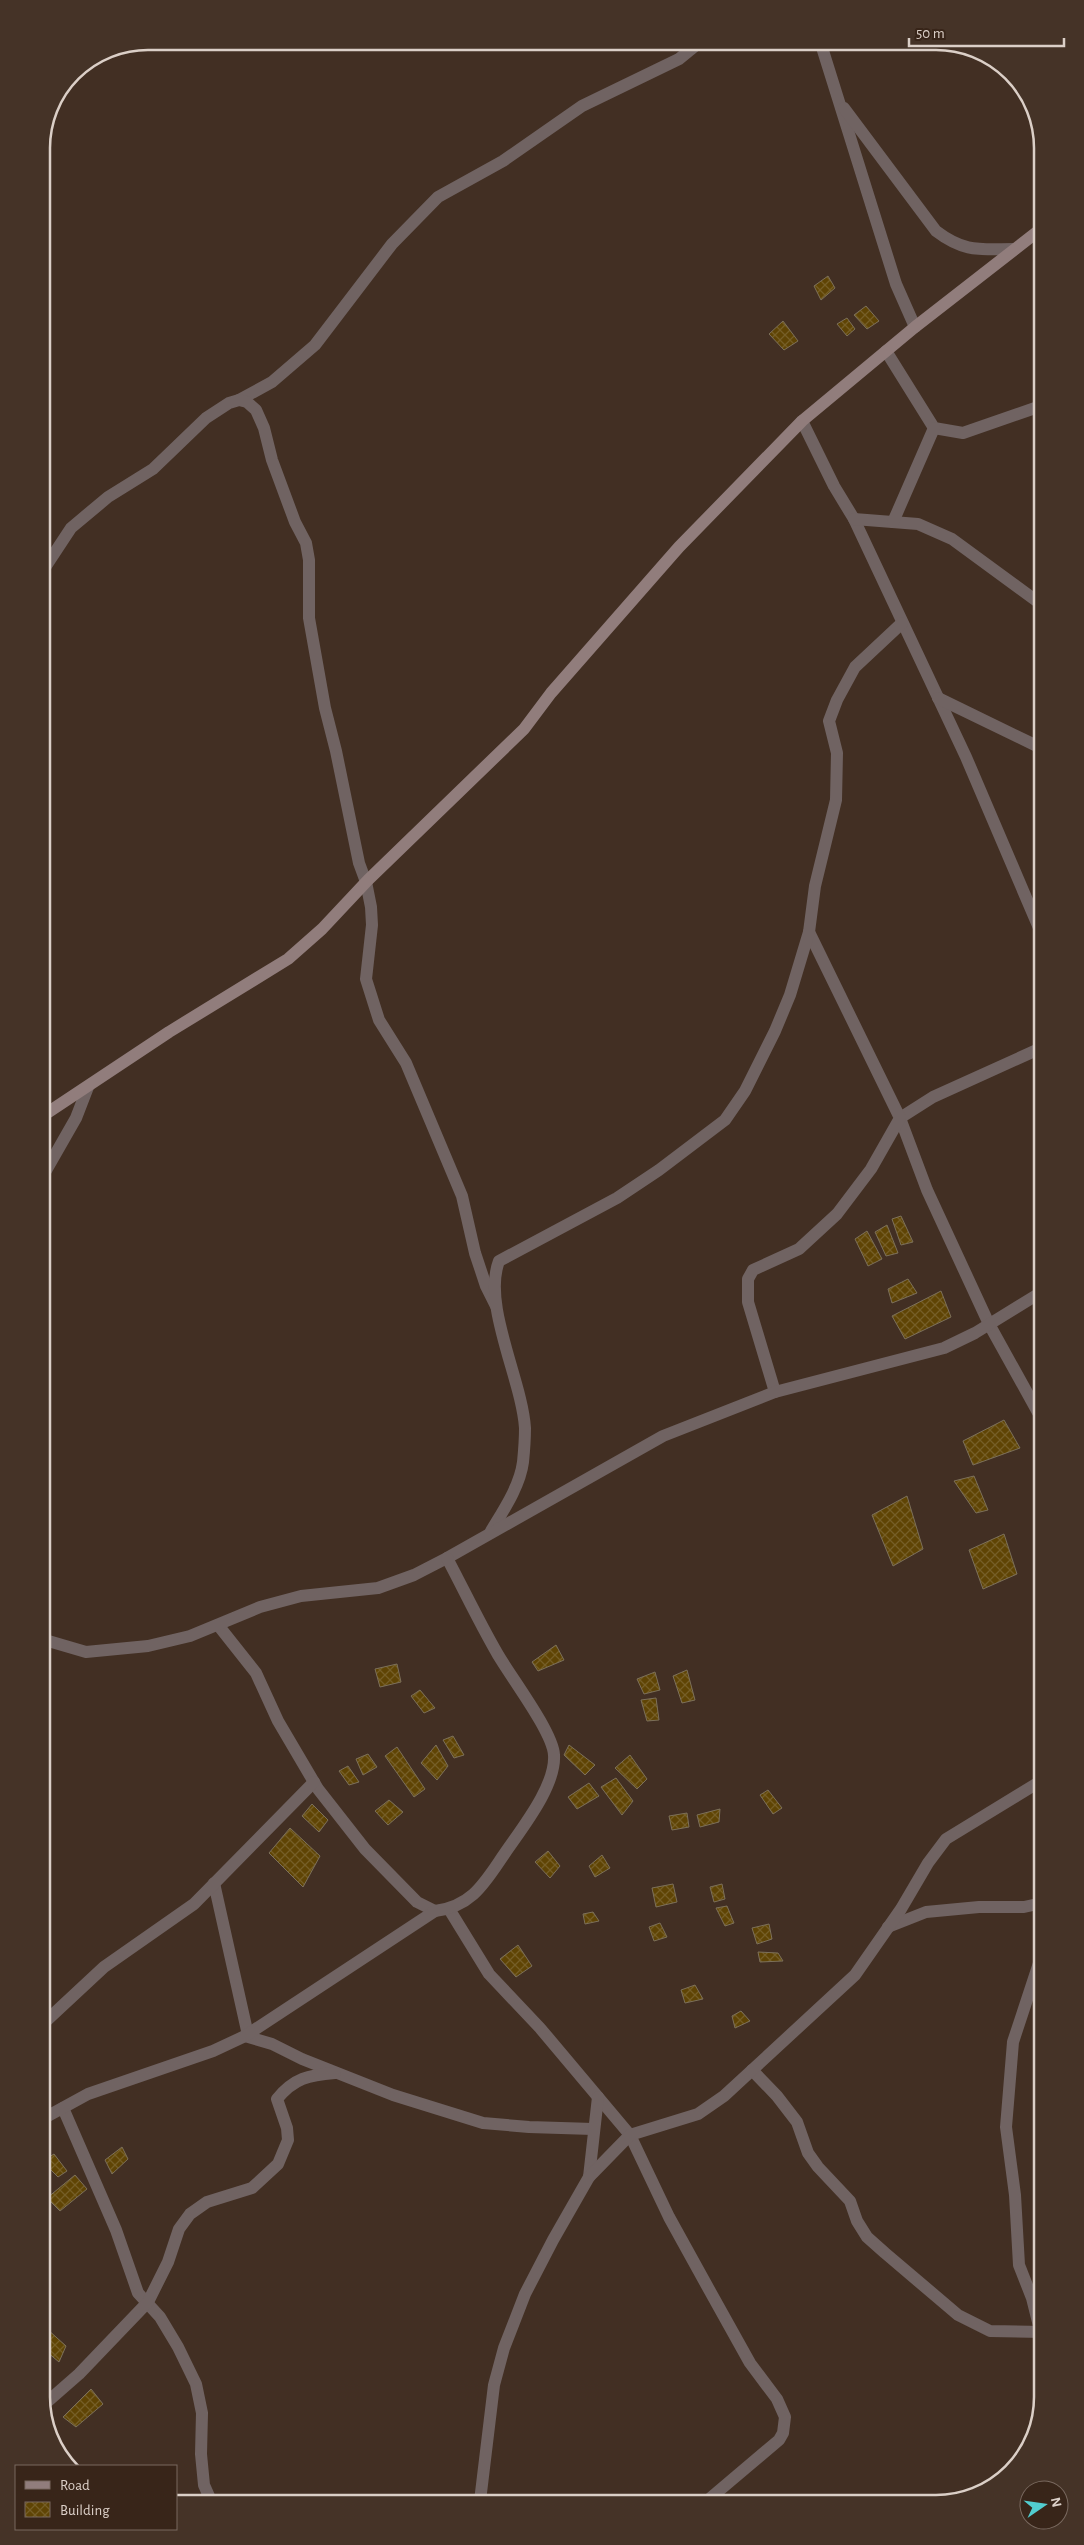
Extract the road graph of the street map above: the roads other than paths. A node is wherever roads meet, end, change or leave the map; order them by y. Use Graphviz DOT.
graph roads {
  1 [pos="690,50"];
  2 [pos="822,50"];
  3 [pos="838,100"];
  4 [pos="1034,235"];
  5 [pos="1015,249"];
  6 [pos="915,327"];
  7 [pos="886,351"];
  8 [pos="239,400"];
  9 [pos="1034,408"];
  10 [pos="802,421"];
  11 [pos="934,428"];
  12 [pos="854,519"];
  13 [pos="894,522"];
  14 [pos="50,560"];
  15 [pos="1034,599"];
  16 [pos="902,623"];
  17 [pos="938,698"];
  18 [pos="1034,745"];
  19 [pos="366,882"];
  20 [pos="1034,916"];
  21 [pos="809,932"];
  22 [pos="1034,1052"];
  23 [pos="88,1087"];
  24 [pos="50,1111"];
  25 [pos="900,1118"];
  26 [pos="50,1164"];
  27 [pos="1034,1297"];
  28 [pos="496,1306"];
  29 [pos="989,1324"];
  30 [pos="775,1392"];
  31 [pos="1034,1405"];
  32 [pos="491,1532"];
  33 [pos="447,1558"];
  34 [pos="218,1625"];
  35 [pos="50,1641"];
  36 [pos="314,1782"];
  37 [pos="1034,1785"];
  38 [pos="214,1883"];
  39 [pos="1034,1906"];
  40 [pos="449,1909"];
  41 [pos="435,1911"];
  42 [pos="888,1927"];
  43 [pos="1034,1977"];
  44 [pos="50,2017"];
  45 [pos="246,2035"];
  46 [pos="752,2070"];
  47 [pos="335,2073"];
  48 [pos="598,2097"];
  49 [pos="63,2108"];
  50 [pos="50,2115"];
  51 [pos="593,2129"];
  52 [pos="630,2135"];
  53 [pos="589,2177"];
  54 [pos="148,2302"];
  55 [pos="1034,2306"];
  56 [pos="1034,2335"];
  57 [pos="50,2399"];
  58 [pos="208,2495"];
  59 [pos="481,2495"];
  60 [pos="714,2495"];
  1 -- 8 [label="street"];
  2 -- 3 [label="street"];
  3 -- 5 [label="street"];
  3 -- 6 [label="street"];
  4 -- 5 [label="street"];
  5 -- 6 [label="street"];
  6 -- 7 [label="street"];
  7 -- 10 [label="street"];
  7 -- 11 [label="street"];
  8 -- 14 [label="street"];
  8 -- 19 [label="street"];
  9 -- 11 [label="street"];
  10 -- 12 [label="street"];
  10 -- 19 [label="street"];
  11 -- 13 [label="street"];
  12 -- 13 [label="street"];
  12 -- 16 [label="street"];
  13 -- 15 [label="street"];
  16 -- 17 [label="street"];
  16 -- 21 [label="street"];
  17 -- 18 [label="street"];
  17 -- 20 [label="street"];
  19 -- 23 [label="street"];
  19 -- 28 [label="street"];
  21 -- 25 [label="street"];
  21 -- 28 [label="street"];
  22 -- 25 [label="street"];
  23 -- 24 [label="street"];
  23 -- 26 [label="street"];
  25 -- 29 [label="street"];
  25 -- 30 [label="street"];
  27 -- 29 [label="street"];
  28 -- 32 [label="street"];
  29 -- 30 [label="street"];
  29 -- 31 [label="street"];
  30 -- 32 [label="street"];
  32 -- 33 [label="street"];
  33 -- 34 [label="street"];
  33 -- 40 [label="street"];
  34 -- 35 [label="street"];
  34 -- 36 [label="street"];
  36 -- 38 [label="street"];
  36 -- 41 [label="street"];
  37 -- 42 [label="street"];
  38 -- 44 [label="street"];
  38 -- 45 [label="street"];
  39 -- 42 [label="street"];
  40 -- 41 [label="street"];
  40 -- 48 [label="street"];
  41 -- 45 [label="street"];
  42 -- 46 [label="street"];
  43 -- 55 [label="street"];
  45 -- 47 [label="street"];
  45 -- 49 [label="street"];
  46 -- 52 [label="street"];
  46 -- 56 [label="street"];
  47 -- 51 [label="street"];
  47 -- 54 [label="street"];
  48 -- 51 [label="street"];
  48 -- 52 [label="street"];
  49 -- 50 [label="street"];
  49 -- 54 [label="street"];
  51 -- 53 [label="street"];
  52 -- 53 [label="street"];
  52 -- 60 [label="street"];
  53 -- 59 [label="street"];
  54 -- 57 [label="street"];
  54 -- 58 [label="street"];
}
